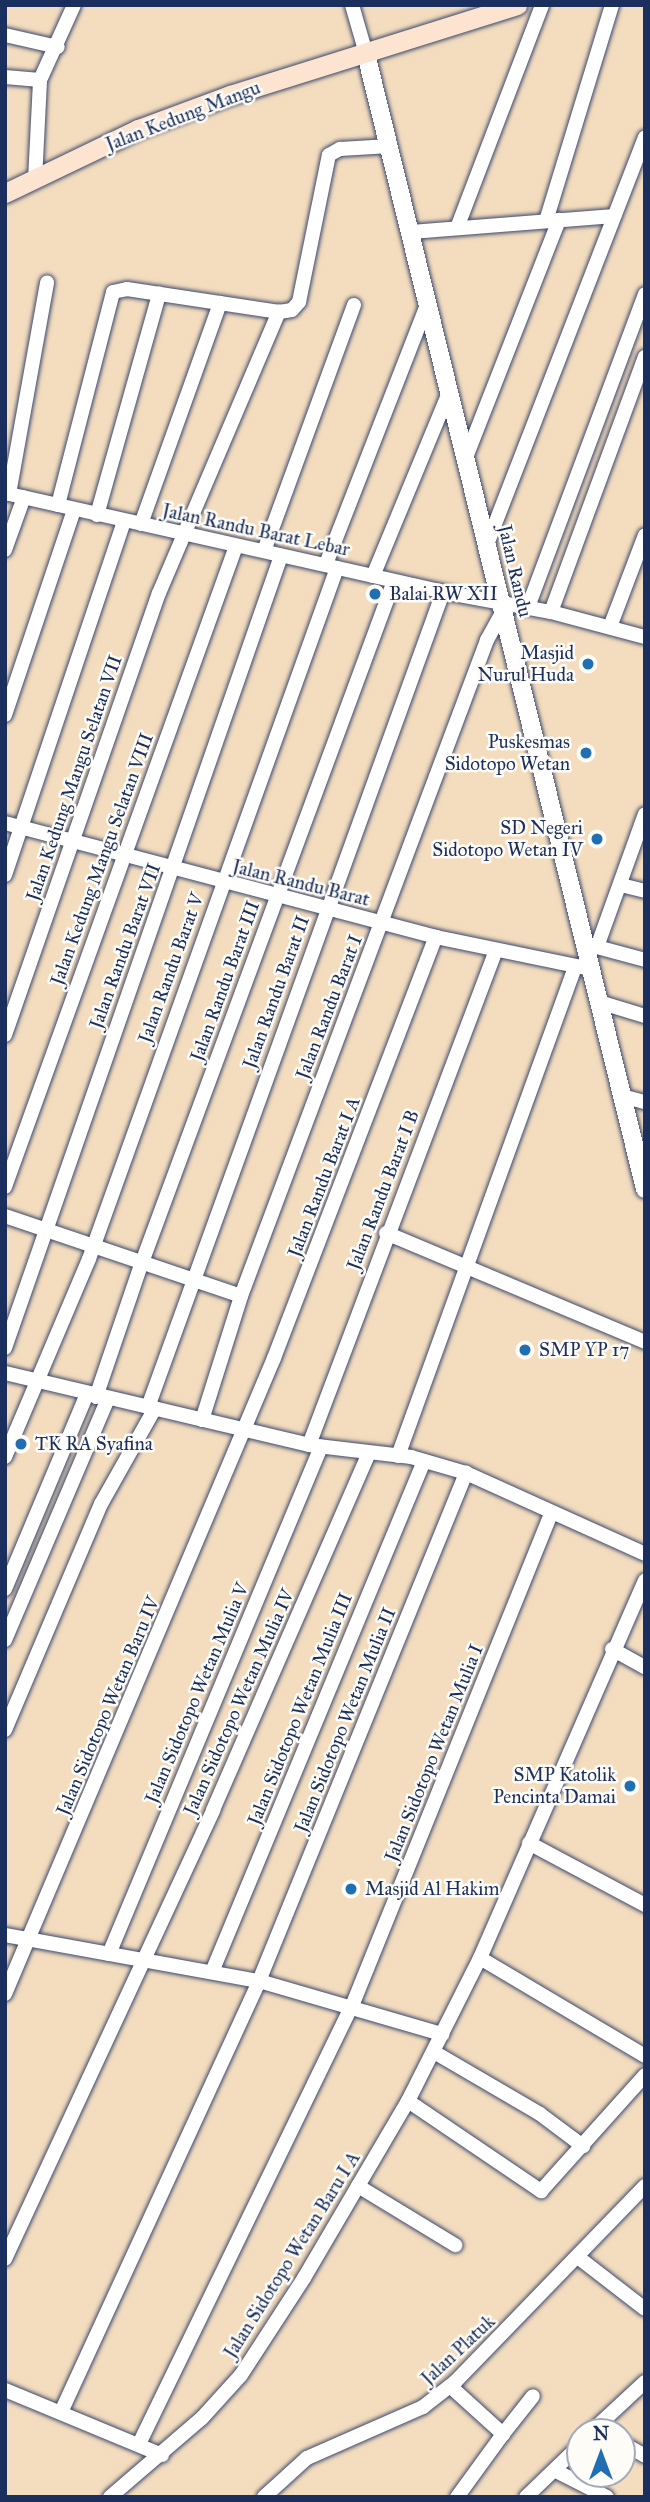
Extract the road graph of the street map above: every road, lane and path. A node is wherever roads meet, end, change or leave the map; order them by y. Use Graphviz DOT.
graph roads {
  1 [pos="74,5"];
  2 [pos="352,5"];
  3 [pos="517,5"];
  4 [pos="542,5"];
  5 [pos="612,5"];
  6 [pos="5,35"];
  7 [pos="58,47"];
  8 [pos="365,50"];
  9 [pos="5,77"];
  10 [pos="40,80"];
  11 [pos="645,137"];
  12 [pos="390,146"];
  13 [pos="35,180"];
  14 [pos="5,193"];
  15 [pos="614,216"];
  16 [pos="552,220"];
  17 [pos="457,228"];
  18 [pos="411,232"];
  19 [pos="47,282"];
  20 [pos="645,294"];
  21 [pos="159,295"];
  22 [pos="220,303"];
  23 [pos="428,303"];
  24 [pos="354,305"];
  25 [pos="279,312"];
  26 [pos="645,357"];
  27 [pos="448,395"];
  28 [pos="465,460"];
  29 [pos="13,495"];
  30 [pos="58,505"];
  31 [pos="74,509"];
  32 [pos="97,515"];
  33 [pos="124,521"];
  34 [pos="141,524"];
  35 [pos="184,535"];
  36 [pos="645,535"];
  37 [pos="488,542"];
  38 [pos="236,546"];
  39 [pos="5,550"];
  40 [pos="264,551"];
  41 [pos="281,556"];
  42 [pos="332,566"];
  43 [pos="373,576"];
  44 [pos="394,581"];
  45 [pos="443,592"];
  46 [pos="501,606"];
  47 [pos="528,607"];
  48 [pos="551,612"];
  49 [pos="610,627"];
  50 [pos="645,637"];
  51 [pos="5,715"];
  52 [pos="645,814"];
  53 [pos="5,823"];
  54 [pos="22,828"];
  55 [pos="72,840"];
  56 [pos="123,855"];
  57 [pos="174,867"];
  58 [pos="5,875"];
  59 [pos="222,883"];
  60 [pos="621,885"];
  61 [pos="645,891"];
  62 [pos="277,897"];
  63 [pos="326,909"];
  64 [pos="381,923"];
  65 [pos="436,937"];
  66 [pos="591,945"];
  67 [pos="496,950"];
  68 [pos="645,960"];
  69 [pos="583,968"];
  70 [pos="598,1002"];
  71 [pos="645,1016"];
  72 [pos="5,1035"];
  73 [pos="622,1096"];
  74 [pos="645,1102"];
  75 [pos="640,1155"];
  76 [pos="5,1187"];
  77 [pos="645,1189"];
  78 [pos="5,1216"];
  79 [pos="44,1229"];
  80 [pos="386,1233"];
  81 [pos="93,1246"];
  82 [pos="141,1265"];
  83 [pos="468,1265"];
  84 [pos="193,1281"];
  85 [pos="241,1296"];
  86 [pos="645,1342"];
  87 [pos="5,1348"];
  88 [pos="5,1373"];
  89 [pos="38,1380"];
  90 [pos="97,1397"];
  91 [pos="152,1407"];
  92 [pos="202,1420"];
  93 [pos="244,1431"];
  94 [pos="315,1446"];
  95 [pos="368,1455"];
  96 [pos="397,1456"];
  97 [pos="5,1457"];
  98 [pos="424,1461"];
  99 [pos="466,1473"];
  100 [pos="551,1514"];
  101 [pos="645,1554"];
  102 [pos="645,1581"];
  103 [pos="5,1589"];
  104 [pos="5,1640"];
  105 [pos="612,1649"];
  106 [pos="645,1667"];
  107 [pos="5,1730"];
  108 [pos="529,1843"];
  109 [pos="645,1905"];
  110 [pos="5,1935"];
  111 [pos="30,1942"];
  112 [pos="109,1954"];
  113 [pos="480,1958"];
  114 [pos="142,1962"];
  115 [pos="212,1972"];
  116 [pos="259,1981"];
  117 [pos="5,1994"];
  118 [pos="352,2006"];
  119 [pos="442,2034"];
  120 [pos="434,2052"];
  121 [pos="645,2056"];
  122 [pos="645,2075"];
  123 [pos="408,2101"];
  124 [pos="583,2146"];
  125 [pos="358,2186"];
  126 [pos="645,2186"];
  127 [pos="455,2245"];
  128 [pos="579,2258"];
  129 [pos="5,2259"];
  130 [pos="645,2309"];
  131 [pos="645,2382"];
  132 [pos="450,2386"];
  133 [pos="5,2390"];
  134 [pos="533,2396"];
  135 [pos="639,2396"];
  136 [pos="62,2410"];
  137 [pos="612,2418"];
  138 [pos="503,2434"];
  139 [pos="139,2444"];
  140 [pos="162,2455"];
  141 [pos="566,2460"];
  142 [pos="556,2471"];
  143 [pos="532,2495"];
  144 [pos="110,2497"];
  145 [pos="264,2497"];
  146 [pos="457,2497"];
  147 [pos="607,2497"];
  1 -- 7 [label="street"];
  2 -- 8 [label="street, Jalan Randu"];
  3 -- 8 [label="main road, Jalan Kedung Mangu"];
  4 -- 17 [label="street"];
  5 -- 16 [label="street"];
  6 -- 7 [label="street"];
  7 -- 10 [label="street"];
  8 -- 12 [label="street, Jalan Randu"];
  8 -- 13 [label="main road, Jalan Kedung Mangu"];
  9 -- 10 [label="street"];
  10 -- 13 [label="street"];
  11 -- 15 [label="street"];
  12 -- 18 [label="street, Jalan Randu"];
  12 -- 25 [label="street"];
  13 -- 14 [label="main road, Jalan Kedung Mangu"];
  15 -- 16 [label="street"];
  15 -- 37 [label="street"];
  16 -- 17 [label="street"];
  16 -- 28 [label="street"];
  17 -- 18 [label="street"];
  18 -- 23 [label="street, Jalan Randu"];
  19 -- 29 [label="street"];
  20 -- 47 [label="street"];
  21 -- 22 [label="street"];
  21 -- 30 [label="street"];
  21 -- 32 [label="street"];
  22 -- 25 [label="street"];
  22 -- 34 [label="street"];
  23 -- 27 [label="street, Jalan Randu"];
  23 -- 42 [label="street, Jalan Randu Barat V"];
  24 -- 40 [label="street"];
  25 -- 35 [label="street, Jalan Kedung Mangu Selatan VII"];
  26 -- 48 [label="street"];
  27 -- 28 [label="street, Jalan Randu"];
  27 -- 43 [label="street"];
  28 -- 37 [label="street, Jalan Randu"];
  29 -- 30 [label="street, Jalan Randu Barat Lebar"];
  29 -- 39 [label="street"];
  30 -- 31 [label="street, Jalan Randu Barat Lebar"];
  31 -- 32 [label="street, Jalan Randu Barat Lebar"];
  31 -- 51 [label="street"];
  32 -- 33 [label="street, Jalan Randu Barat Lebar"];
  33 -- 34 [label="street, Jalan Randu Barat Lebar"];
  33 -- 54 [label="street"];
  34 -- 35 [label="street, Jalan Randu Barat Lebar"];
  35 -- 38 [label="street, Jalan Randu Barat Lebar"];
  35 -- 55 [label="street, Jalan Kedung Mangu Selatan VII"];
  36 -- 49 [label="street"];
  37 -- 46 [label="street, Jalan Randu"];
  38 -- 40 [label="street, Jalan Randu Barat Lebar"];
  38 -- 56 [label="street, Jalan Kedung Mangu Selatan VIII"];
  40 -- 41 [label="street, Jalan Randu Barat Lebar"];
  41 -- 42 [label="street, Jalan Randu Barat Lebar"];
  41 -- 57 [label="street, Jalan Randu Barat VII"];
  42 -- 43 [label="street, Jalan Randu Barat Lebar"];
  42 -- 59 [label="street, Jalan Randu Barat V"];
  43 -- 44 [label="street, Jalan Randu Barat Lebar"];
  44 -- 45 [label="street, Jalan Randu Barat Lebar"];
  44 -- 62 [label="street, Jalan Randu Barat III"];
  45 -- 46 [label="street, Jalan Randu Barat Lebar"];
  45 -- 63 [label="street, Jalan Randu Barat II"];
  46 -- 47 [label="street, Jalan Randu Barat Lebar"];
  46 -- 64 [label="street, Jalan Randu Barat I"];
  46 -- 66 [label="street, Jalan Randu"];
  47 -- 48 [label="street, Jalan Randu Barat Lebar"];
  48 -- 49 [label="street, Jalan Randu Barat Lebar"];
  49 -- 50 [label="street, Jalan Randu Barat Lebar"];
  52 -- 60 [label="street"];
  53 -- 54 [label="street, Jalan Randu Barat"];
  54 -- 55 [label="street, Jalan Randu Barat"];
  54 -- 58 [label="street"];
  55 -- 56 [label="street, Jalan Randu Barat"];
  55 -- 72 [label="street, Jalan Kedung Mangu Selatan VII"];
  56 -- 57 [label="street, Jalan Randu Barat"];
  56 -- 76 [label="street, Jalan Kedung Mangu Selatan VIII"];
  57 -- 59 [label="street, Jalan Randu Barat"];
  57 -- 79 [label="street, Jalan Randu Barat VII"];
  59 -- 62 [label="street, Jalan Randu Barat"];
  59 -- 81 [label="street, Jalan Randu Barat V"];
  60 -- 61 [label="street"];
  60 -- 66 [label="street"];
  62 -- 63 [label="street, Jalan Randu Barat"];
  62 -- 82 [label="street, Jalan Randu Barat III"];
  63 -- 64 [label="street, Jalan Randu Barat"];
  63 -- 84 [label="street, Jalan Randu Barat II"];
  64 -- 65 [label="street, Jalan Randu Barat"];
  64 -- 85 [label="street, Jalan Randu Barat I"];
  65 -- 67 [label="street, Jalan Randu Barat"];
  65 -- 93 [label="street, Jalan Randu Barat I A"];
  66 -- 68 [label="street"];
  66 -- 69 [label="street, Jalan Randu"];
  67 -- 69 [label="street, Jalan Randu Barat"];
  67 -- 80 [label="street, Jalan Randu Barat I B"];
  69 -- 70 [label="street, Jalan Randu"];
  69 -- 83 [label="street"];
  70 -- 71 [label="street"];
  70 -- 73 [label="street, Jalan Randu"];
  73 -- 74 [label="street"];
  73 -- 75 [label="street, Jalan Randu"];
  75 -- 77 [label="street, Jalan Randu"];
  78 -- 79 [label="street"];
  79 -- 81 [label="street"];
  79 -- 87 [label="street, Jalan Randu Barat VII"];
  80 -- 83 [label="street"];
  80 -- 94 [label="street, Jalan Randu Barat I B"];
  81 -- 82 [label="street"];
  81 -- 89 [label="street, Jalan Randu Barat V"];
  82 -- 84 [label="street"];
  82 -- 90 [label="street, Jalan Randu Barat III"];
  83 -- 86 [label="street"];
  83 -- 96 [label="street"];
  84 -- 85 [label="street"];
  84 -- 91 [label="street, Jalan Randu Barat II"];
  85 -- 92 [label="street, Jalan Randu Barat I"];
  88 -- 89 [label="street"];
  89 -- 90 [label="street"];
  89 -- 97 [label="street, Jalan Randu Barat V"];
  90 -- 91 [label="street"];
  90 -- 103 [label="street"];
  90 -- 104 [label="street"];
  91 -- 92 [label="street"];
  91 -- 107 [label="street, Jalan Randu Barat II"];
  92 -- 93 [label="street"];
  93 -- 94 [label="street"];
  93 -- 111 [label="street, Jalan Sidotopo Wetan Baru IV"];
  94 -- 95 [label="street"];
  94 -- 112 [label="street, Jalan Sidotopo Wetan Mulia V"];
  95 -- 96 [label="street"];
  95 -- 114 [label="street, Jalan Sidotopo Wetan Mulia IV"];
  96 -- 98 [label="street"];
  98 -- 99 [label="street"];
  98 -- 115 [label="street, Jalan Sidotopo Wetan Mulia III"];
  99 -- 100 [label="street"];
  99 -- 116 [label="street, Jalan Sidotopo Wetan Mulia II"];
  100 -- 101 [label="street"];
  100 -- 118 [label="street, Jalan Sidotopo Wetan Mulia I"];
  102 -- 105 [label="street, Jalan Sidotopo Wetan Baru I A"];
  105 -- 106 [label="street"];
  105 -- 108 [label="street, Jalan Sidotopo Wetan Baru I A"];
  108 -- 109 [label="street"];
  108 -- 113 [label="street, Jalan Sidotopo Wetan Baru I A"];
  110 -- 111 [label="street"];
  111 -- 112 [label="street"];
  111 -- 117 [label="street, Jalan Sidotopo Wetan Baru IV"];
  112 -- 114 [label="street"];
  113 -- 119 [label="street, Jalan Sidotopo Wetan Baru I A"];
  113 -- 121 [label="street"];
  114 -- 115 [label="street"];
  114 -- 129 [label="street, Jalan Sidotopo Wetan Mulia IV"];
  115 -- 116 [label="street"];
  116 -- 118 [label="street"];
  116 -- 136 [label="street, Jalan Sidotopo Wetan Mulia II"];
  118 -- 119 [label="street"];
  118 -- 139 [label="street, Jalan Sidotopo Wetan Mulia I"];
  119 -- 120 [label="street, Jalan Sidotopo Wetan Baru I A"];
  120 -- 123 [label="street, Jalan Sidotopo Wetan Baru I A"];
  120 -- 124 [label="street"];
  122 -- 124 [label="street"];
  123 -- 124 [label="street"];
  123 -- 125 [label="street, Jalan Sidotopo Wetan Baru I A"];
  125 -- 127 [label="street"];
  125 -- 140 [label="street, Jalan Sidotopo Wetan Baru I A"];
  126 -- 128 [label="street, Jalan Platuk"];
  128 -- 130 [label="street"];
  128 -- 132 [label="street, Jalan Platuk"];
  131 -- 135 [label="street"];
  132 -- 138 [label="street"];
  132 -- 145 [label="street, Jalan Platuk"];
  133 -- 136 [label="street"];
  134 -- 138 [label="street"];
  135 -- 137 [label="street"];
  136 -- 139 [label="street"];
  138 -- 146 [label="street"];
  139 -- 140 [label="street"];
  140 -- 144 [label="street, Jalan Sidotopo Wetan Baru I A"];
  141 -- 142 [label="street"];
  142 -- 143 [label="street"];
  142 -- 147 [label="street"];
}
